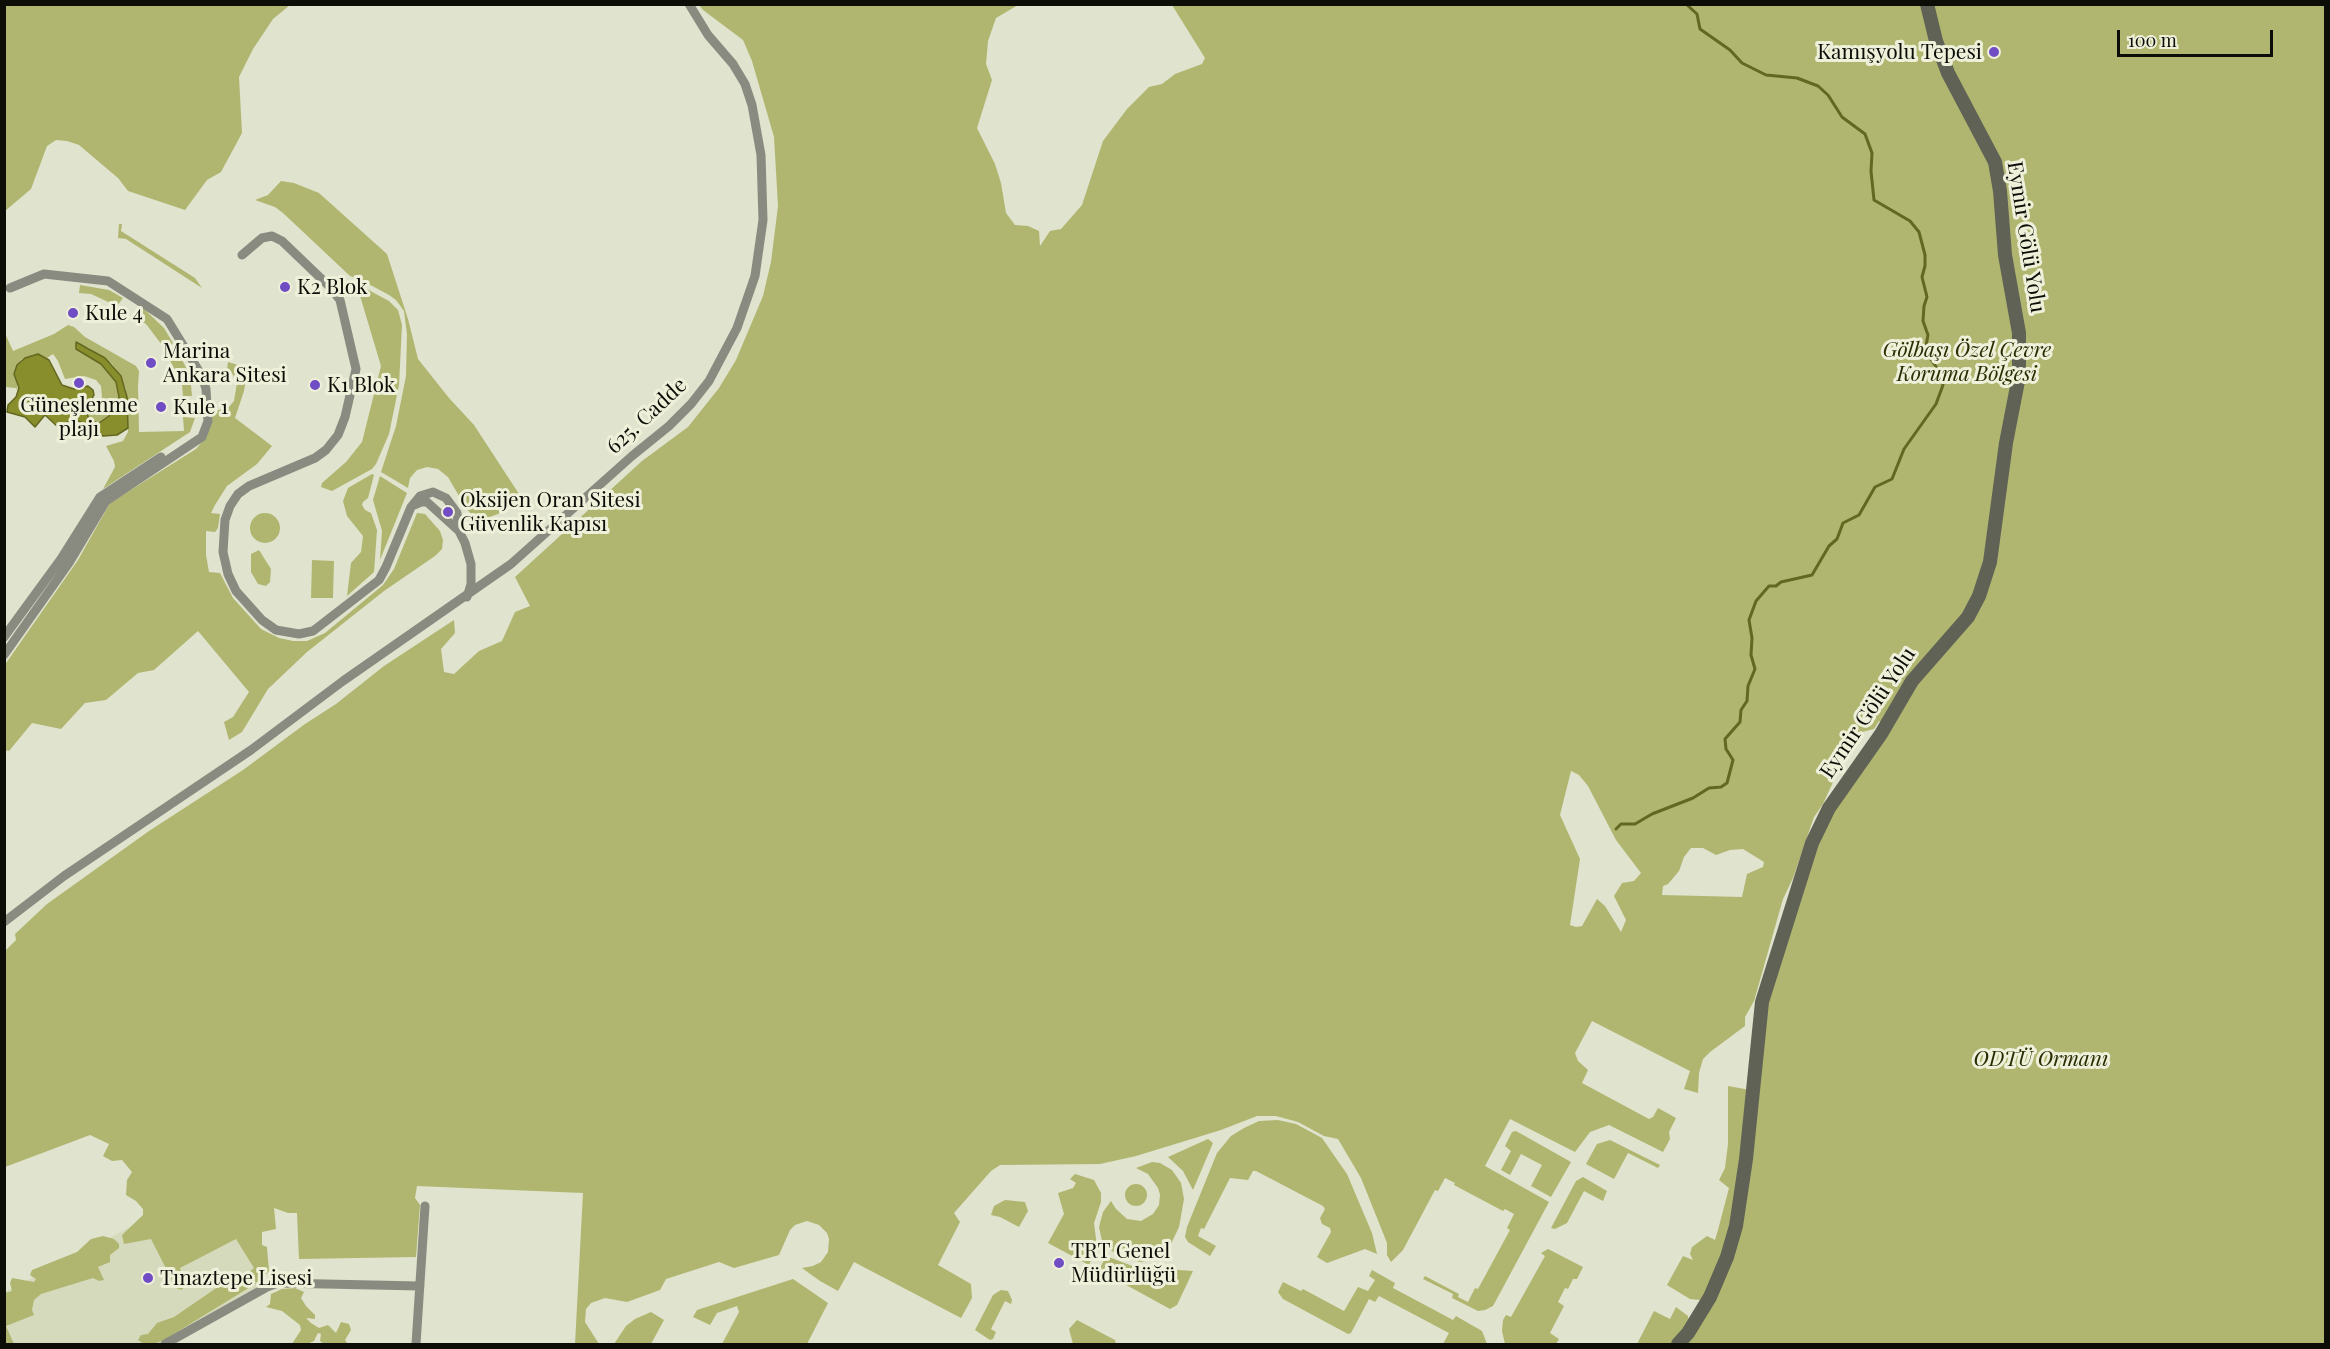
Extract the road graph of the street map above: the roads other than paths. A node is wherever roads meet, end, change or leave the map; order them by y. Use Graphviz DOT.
graph roads {
  1 [pos="689,4"];
  2 [pos="1927,4"];
  3 [pos="242,255"];
  4 [pos="10,288"];
  5 [pos="202,376"];
  6 [pos="411,507"];
  7 [pos="459,531"];
  8 [pos="467,597"];
  9 [pos="4,637"];
  10 [pos="4,655"];
  11 [pos="5,921"];
  12 [pos="425,1206"];
  13 [pos="420,1286"];
  14 [pos="165,1344"];
  15 [pos="417,1344"];
  16 [pos="1678,1344"];
  1 -- 8 [label="street, 625. Cadde"];
  2 -- 16 [label="street, Eymir Gölü Yolu"];
  3 -- 6 [label="street"];
  4 -- 5 [label="street"];
  5 -- 9 [label="street"];
  5 -- 10 [label="street"];
  6 -- 7 [label="street"];
  6 -- 7 [label="street"];
  7 -- 8 [label="street"];
  8 -- 11 [label="street, 625. Cadde"];
  12 -- 13 [label="street"];
  13 -- 14 [label="street"];
  13 -- 15 [label="street"];
}
